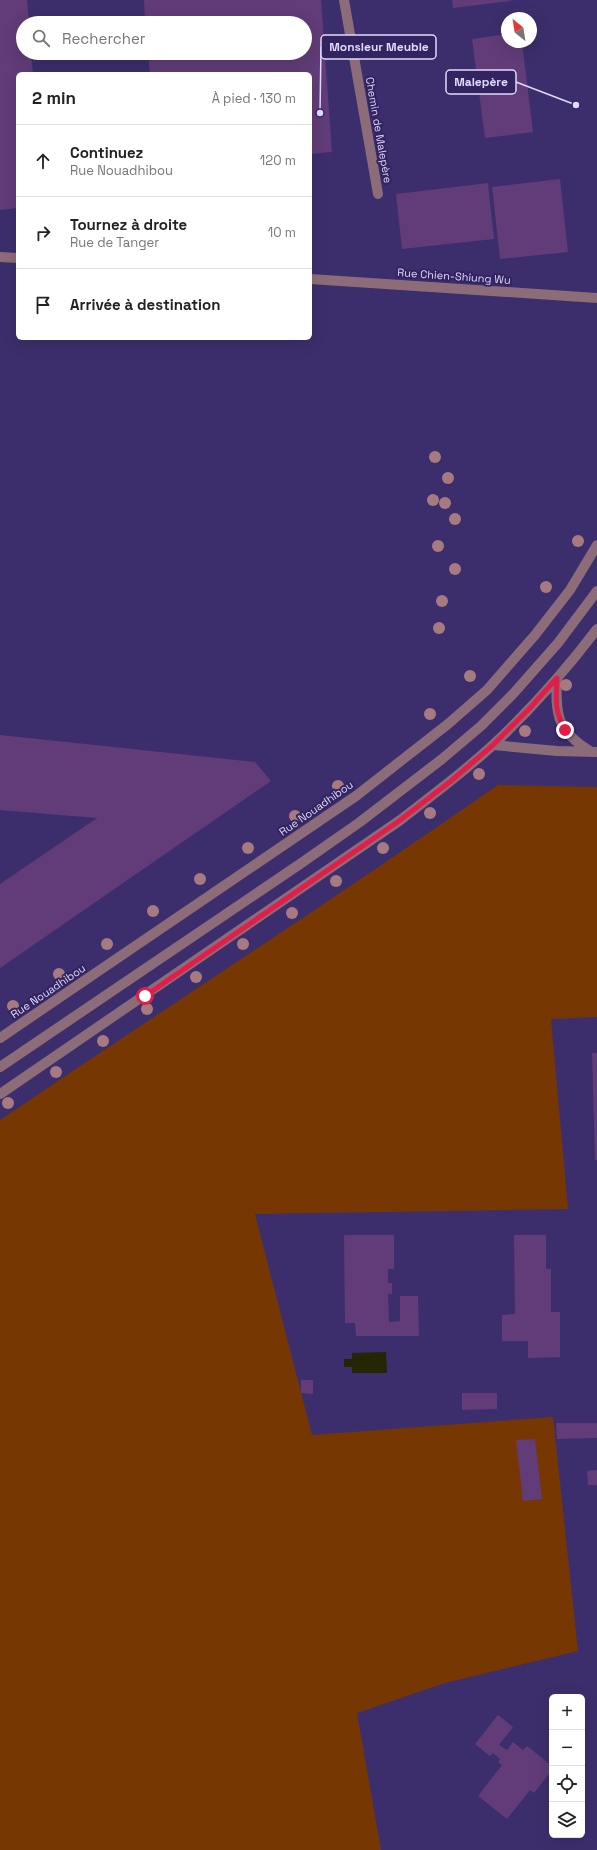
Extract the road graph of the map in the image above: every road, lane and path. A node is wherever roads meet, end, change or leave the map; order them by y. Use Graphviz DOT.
graph roads {
  1 [pos="344,0"];
  2 [pos="378,194"];
  3 [pos="0,257"];
  4 [pos="16,258"];
  5 [pos="312,279"];
  6 [pos="597,298"];
  7 [pos="597,545"];
  8 [pos="597,591"];
  9 [pos="597,629"];
  10 [pos="557,678"];
  11 [pos="493,745"];
  12 [pos="593,751"];
  13 [pos="0,1038"];
  14 [pos="0,1067"];
  15 [pos="0,1094"];
  1 -- 2 [label="street, Chemin de Malepère"];
  3 -- 4 [label="street"];
  5 -- 6 [label="street, Rue Chien-Shiung Wu"];
  7 -- 13 [label="street, Rue Nouadhibou"];
  8 -- 14 [label="street"];
  9 -- 10 [label="street"];
  10 -- 11 [label="street"];
  10 -- 12 [label="street"];
  11 -- 12 [label="street"];
  11 -- 15 [label="street"];
}
